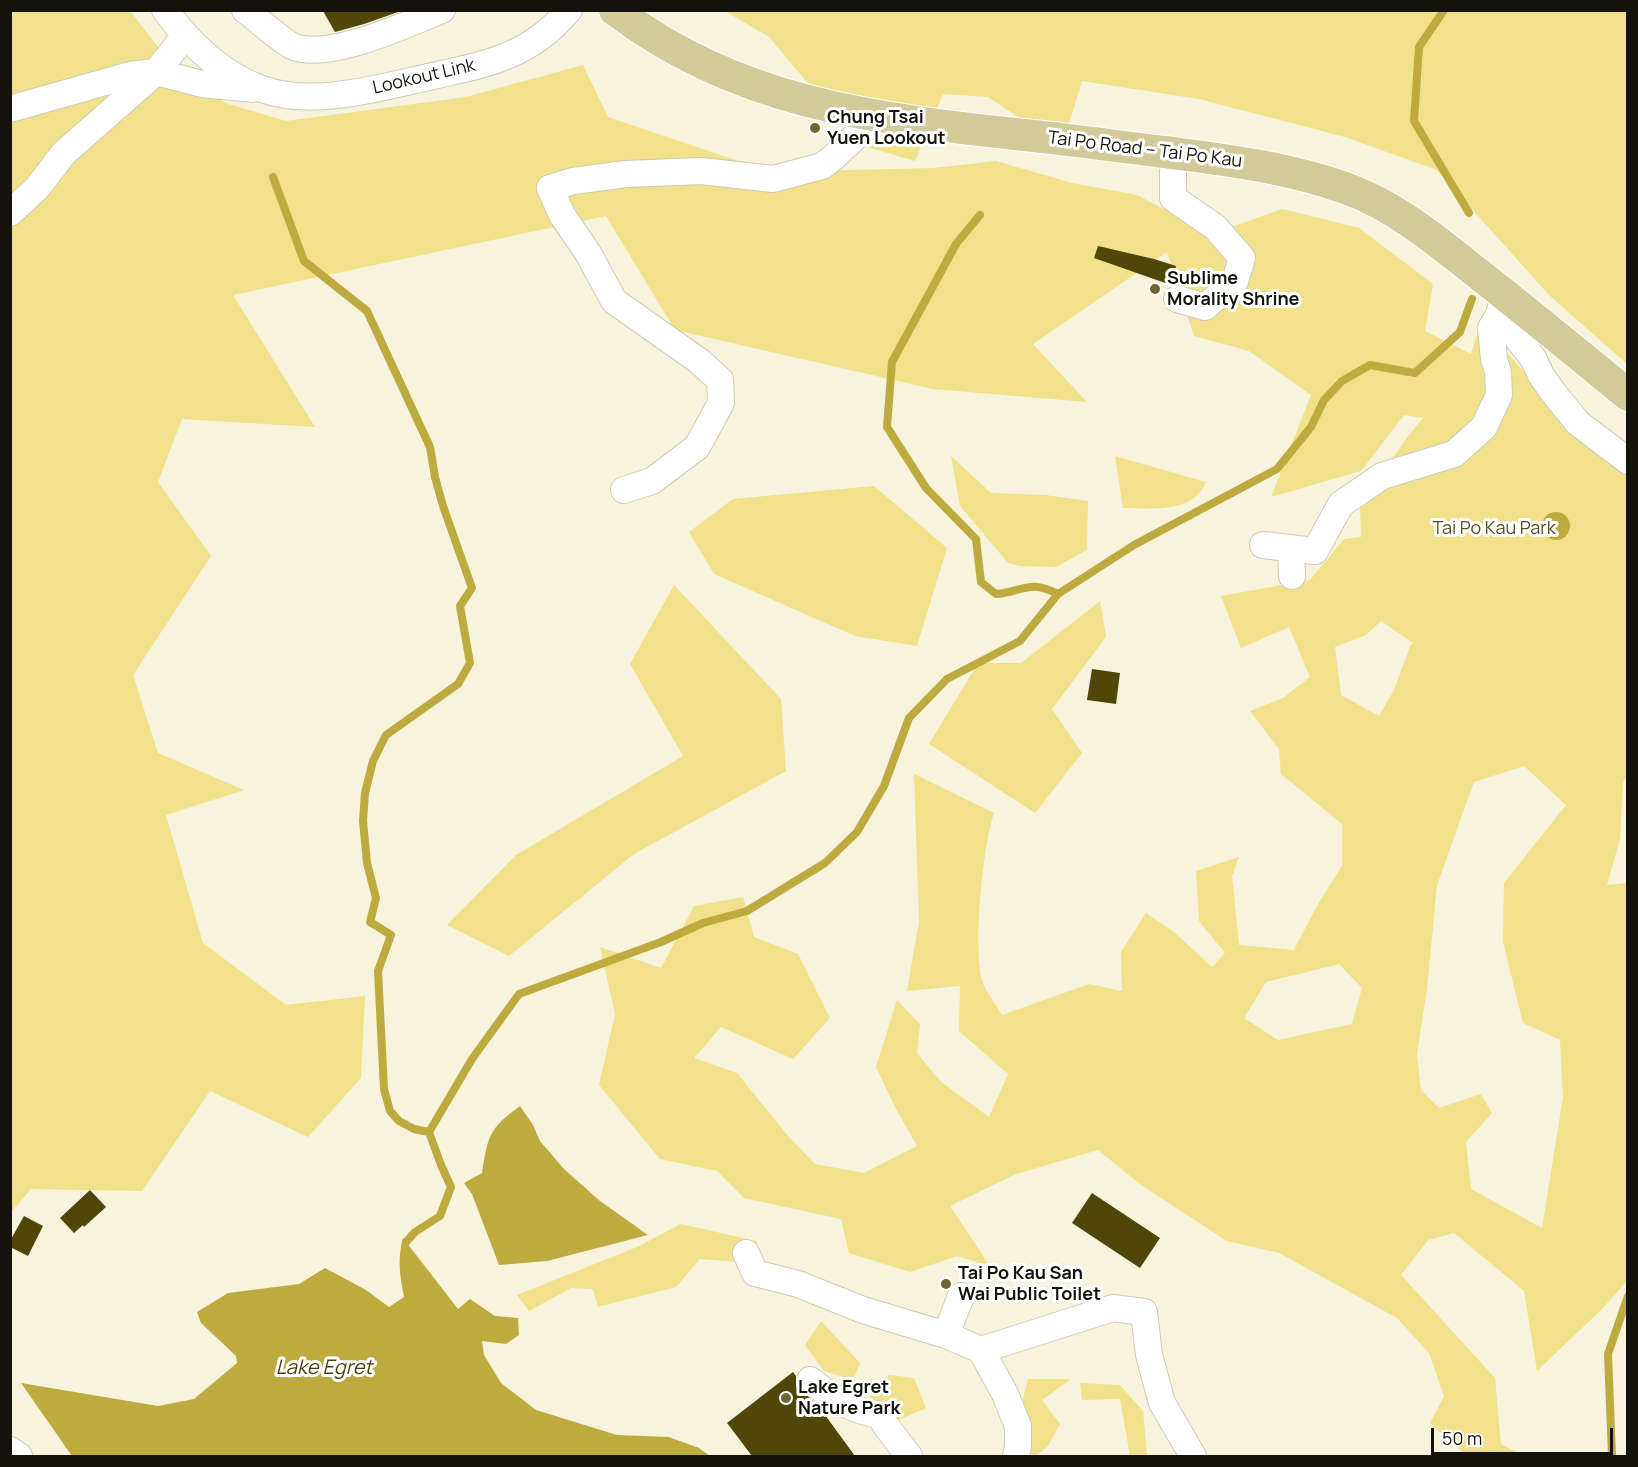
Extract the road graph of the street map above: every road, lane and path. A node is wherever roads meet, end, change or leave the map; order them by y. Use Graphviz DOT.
graph roads {
  1 [pos="165,10"];
  2 [pos="245,10"];
  3 [pos="442,10"];
  4 [pos="569,10"];
  5 [pos="615,10"];
  6 [pos="184,36"];
  7 [pos="156,72"];
  8 [pos="263,89"];
  9 [pos="10,109"];
  10 [pos="878,115"];
  11 [pos="1176,154"];
  12 [pos="10,213"];
  13 [pos="1177,299"];
  14 [pos="1504,306"];
  15 [pos="1628,395"];
  16 [pos="1628,461"];
  17 [pos="624,490"];
  18 [pos="1263,545"];
  19 [pos="1291,548"];
  20 [pos="1292,576"];
  21 [pos="746,1253"];
  22 [pos="961,1296"];
  23 [pos="946,1335"];
  24 [pos="981,1350"];
  25 [pos="810,1380"];
  26 [pos="10,1450"];
  27 [pos="19,1456"];
  28 [pos="909,1456"];
  29 [pos="1016,1456"];
  30 [pos="1193,1456"];
  1 -- 6 [label="street, Lookout Link"];
  2 -- 3 [label="street"];
  4 -- 8 [label="street, Lookout Link"];
  5 -- 10 [label="main road, Tai Po Road – Tai Po Kau"];
  6 -- 7 [label="street"];
  6 -- 8 [label="street, Lookout Link"];
  7 -- 8 [label="street, Lookout Link"];
  7 -- 9 [label="street, Lookout Link"];
  7 -- 12 [label="street"];
  10 -- 11 [label="main road, Tai Po Road – Tai Po Kau"];
  10 -- 17 [label="street"];
  11 -- 13 [label="street"];
  11 -- 14 [label="main road, Tai Po Road – Tai Po Kau"];
  14 -- 15 [label="main road, Tai Po Road – Tai Po Kau"];
  14 -- 16 [label="street"];
  14 -- 19 [label="street"];
  18 -- 19 [label="street"];
  19 -- 20 [label="street"];
  21 -- 23 [label="street"];
  22 -- 23 [label="street"];
  23 -- 24 [label="street"];
  24 -- 29 [label="street"];
  24 -- 30 [label="street"];
  25 -- 28 [label="street"];
  26 -- 27 [label="street"];
}
